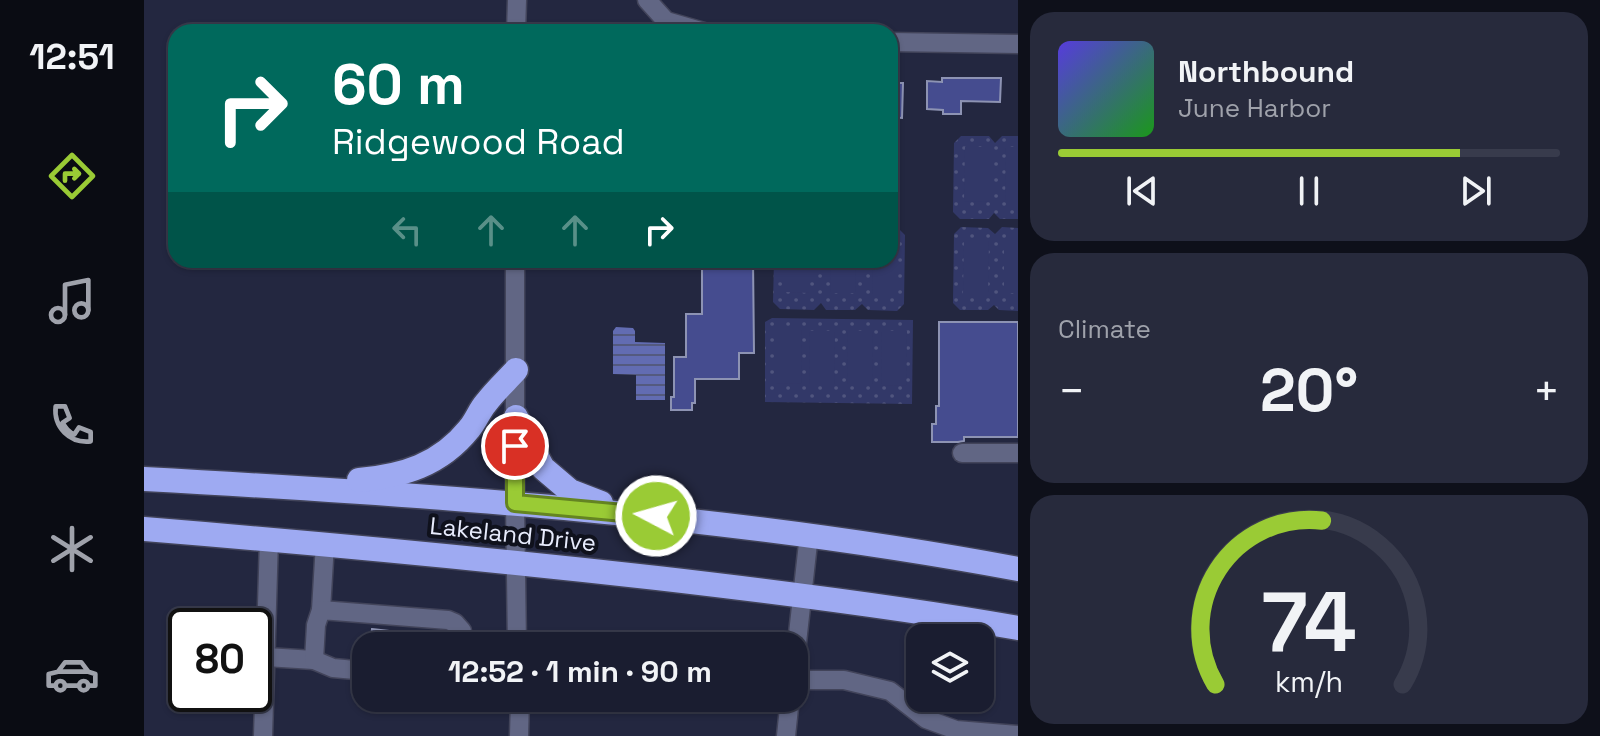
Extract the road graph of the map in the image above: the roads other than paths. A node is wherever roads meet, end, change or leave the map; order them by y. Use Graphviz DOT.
graph roads {
  1 [pos="517,0"];
  2 [pos="647,0"];
  3 [pos="516,24"];
  4 [pos="676,24"];
  5 [pos="898,42"];
  6 [pos="1018,44"];
  7 [pos="515,268"];
  8 [pos="516,370"];
  9 [pos="516,417"];
  10 [pos="962,453"];
  11 [pos="1018,453"];
  12 [pos="144,479"];
  13 [pos="281,486"];
  14 [pos="515,503"];
  15 [pos="626,512"];
  16 [pos="144,529"];
  17 [pos="809,534"];
  18 [pos="269,539"];
  19 [pos="325,543"];
  20 [pos="517,562"];
  21 [pos="1018,569"];
  22 [pos="803,595"];
  23 [pos="267,608"];
  24 [pos="321,610"];
  25 [pos="1018,628"];
  26 [pos="462,632"];
  27 [pos="517,632"];
  28 [pos="799,632"];
  29 [pos="272,657"];
  30 [pos="314,660"];
  31 [pos="352,670"];
  32 [pos="808,680"];
  33 [pos="264,712"];
  34 [pos="520,712"];
  35 [pos="789,712"];
  36 [pos="263,736"];
  37 [pos="519,736"];
  38 [pos="786,736"];
  39 [pos="1018,736"];
  1 -- 3 [label="street"];
  2 -- 4 [label="street"];
  5 -- 6 [label="street"];
  7 -- 8 [label="street"];
  8 -- 9 [label="street"];
  8 -- 13 [label="highway"];
  9 -- 14 [label="street"];
  9 -- 15 [label="highway"];
  10 -- 11 [label="street"];
  12 -- 13 [label="highway, Lakeland Drive"];
  13 -- 14 [label="highway, Lakeland Drive"];
  14 -- 15 [label="highway, Lakeland Drive"];
  14 -- 20 [label="street"];
  15 -- 17 [label="highway, Lakeland Drive"];
  16 -- 18 [label="highway, Lakeland Drive"];
  17 -- 21 [label="highway, Lakeland Drive"];
  17 -- 22 [label="street"];
  18 -- 19 [label="highway, Lakeland Drive"];
  18 -- 23 [label="street"];
  19 -- 20 [label="highway, Lakeland Drive"];
  19 -- 24 [label="street"];
  20 -- 22 [label="highway, Lakeland Drive"];
  20 -- 27 [label="street"];
  22 -- 25 [label="highway, Lakeland Drive"];
  22 -- 28 [label="street"];
  24 -- 26 [label="street"];
  24 -- 30 [label="street"];
  29 -- 30 [label="street"];
  30 -- 31 [label="street"];
  32 -- 39 [label="street"];
  33 -- 36 [label="street"];
  34 -- 37 [label="street"];
  35 -- 38 [label="street"];
}
